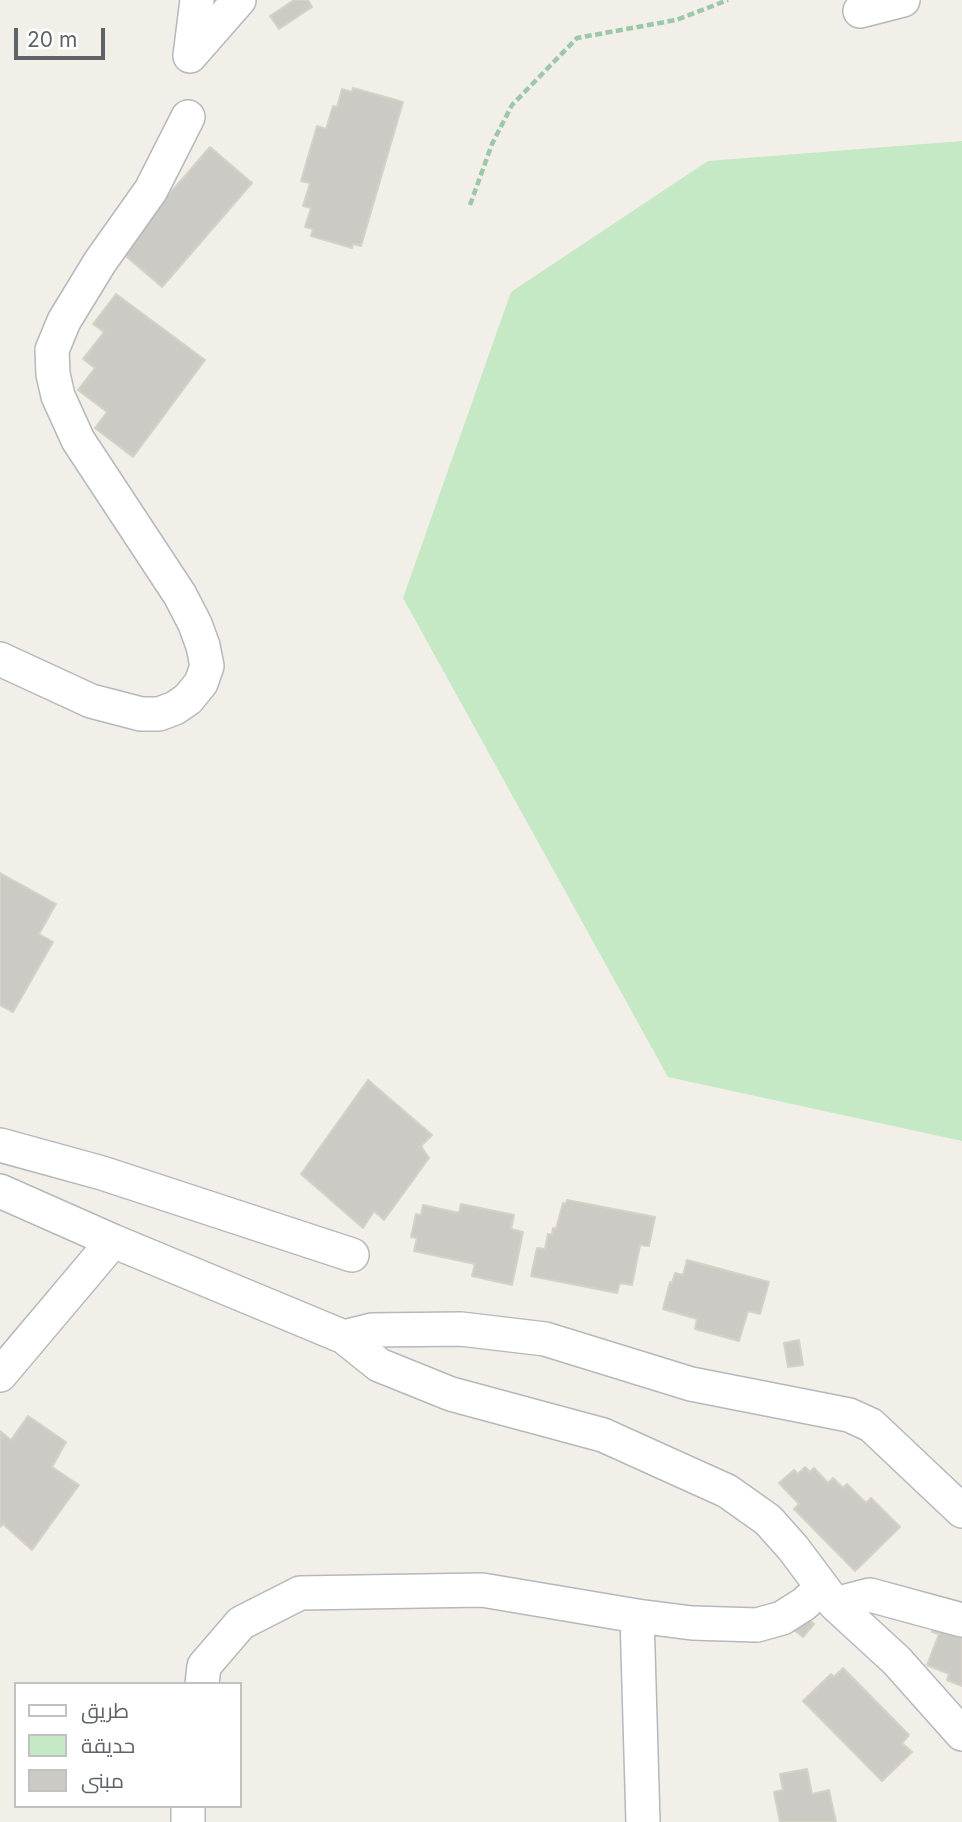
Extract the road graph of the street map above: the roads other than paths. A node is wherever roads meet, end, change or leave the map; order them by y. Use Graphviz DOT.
graph roads {
  1 [pos="197,0"];
  2 [pos="239,0"];
  3 [pos="903,0"];
  4 [pos="860,11"];
  5 [pos="188,117"];
  6 [pos="0,659"];
  7 [pos="0,1145"];
  8 [pos="0,1191"];
  9 [pos="113,1241"];
  10 [pos="352,1255"];
  11 [pos="344,1337"];
  12 [pos="0,1375"];
  13 [pos="962,1511"];
  14 [pos="829,1596"];
  15 [pos="637,1616"];
  16 [pos="962,1620"];
  17 [pos="202,1682"];
  18 [pos="962,1734"];
  19 [pos="643,1822"];
  1 -- 2 [label="street"];
  3 -- 4 [label="street"];
  5 -- 6 [label="street"];
  7 -- 10 [label="street"];
  8 -- 9 [label="street"];
  9 -- 11 [label="street"];
  9 -- 12 [label="street"];
  11 -- 13 [label="street"];
  11 -- 14 [label="street"];
  14 -- 15 [label="street"];
  14 -- 16 [label="street"];
  14 -- 18 [label="street"];
  15 -- 17 [label="street"];
  15 -- 19 [label="street"];
}
